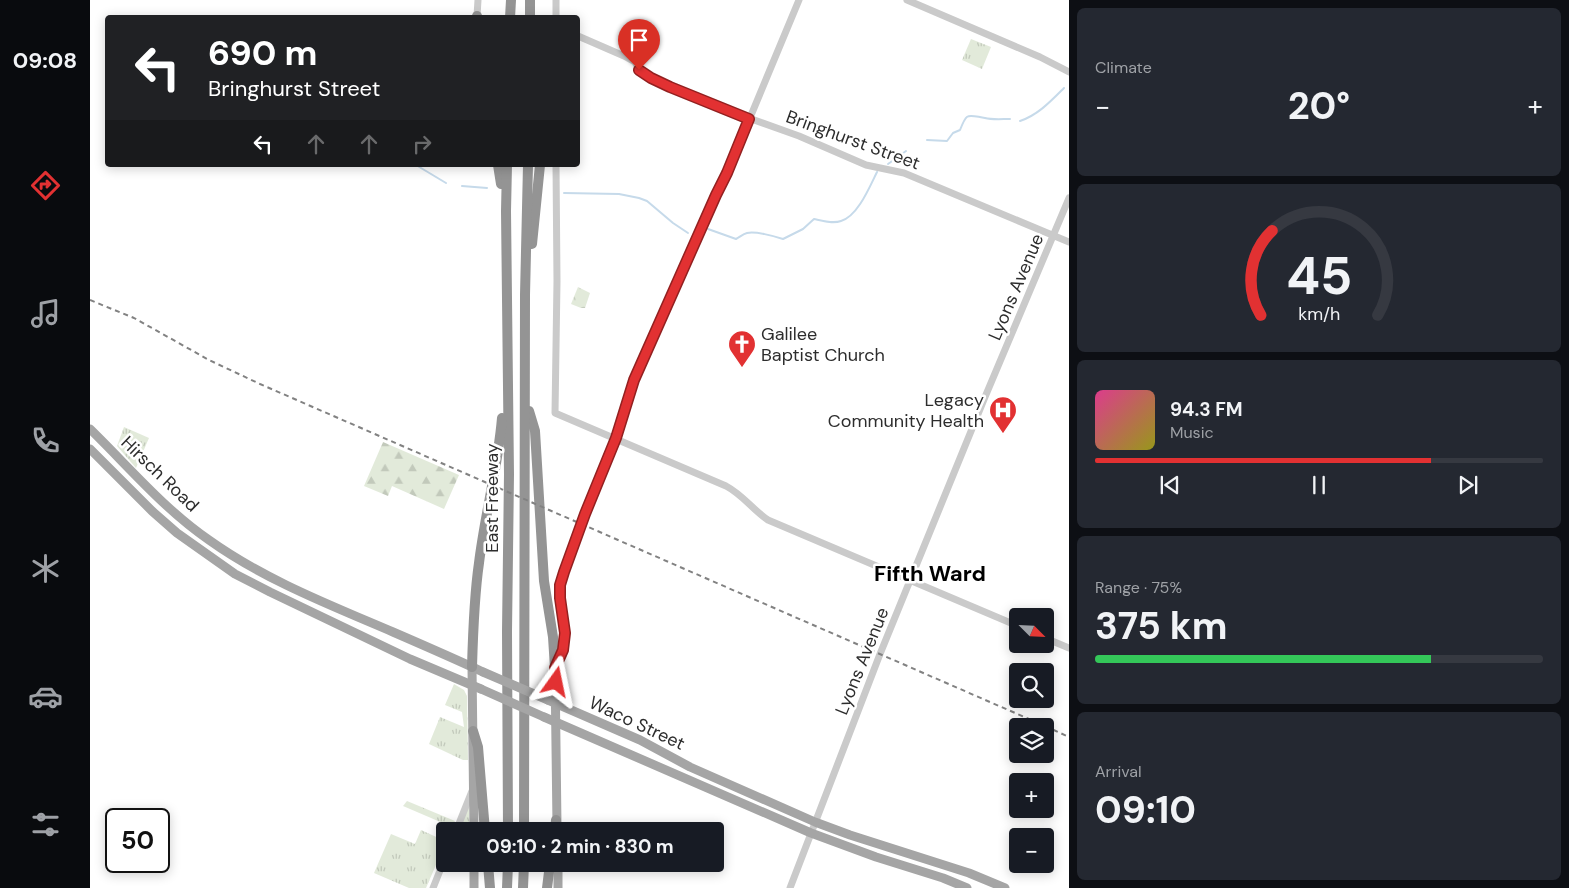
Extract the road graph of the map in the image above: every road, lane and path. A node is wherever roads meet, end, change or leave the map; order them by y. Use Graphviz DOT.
graph roads {
  1 [pos="478,0"];
  2 [pos="511,0"];
  3 [pos="530,0"];
  4 [pos="556,0"];
  5 [pos="799,0"];
  6 [pos="907,0"];
  7 [pos="477,15"];
  8 [pos="510,15"];
  9 [pos="530,15"];
  10 [pos="556,15"];
  11 [pos="580,37"];
  12 [pos="1069,72"];
  13 [pos="749,119"];
  14 [pos="498,167"];
  15 [pos="507,167"];
  16 [pos="528,167"];
  17 [pos="540,167"];
  18 [pos="556,167"];
  19 [pos="1069,198"];
  20 [pos="506,211"];
  21 [pos="1054,235"];
  22 [pos="1069,242"];
  23 [pos="525,295"];
  24 [pos="507,370"];
  25 [pos="526,397"];
  26 [pos="90,429"];
  27 [pos="616,438"];
  28 [pos="90,448"];
  29 [pos="209,541"];
  30 [pos="205,554"];
  31 [pos="910,581"];
  32 [pos="1009,622"];
  33 [pos="1054,642"];
  34 [pos="1069,648"];
  35 [pos="472,667"];
  36 [pos="555,668"];
  37 [pos="477,688"];
  38 [pos="552,702"];
  39 [pos="556,722"];
  40 [pos="473,731"];
  41 [pos="728,784"];
  42 [pos="473,789"];
  43 [pos="723,795"];
  44 [pos="556,820"];
  45 [pos="460,822"];
  46 [pos="474,822"];
  47 [pos="484,822"];
  48 [pos="508,822"];
  49 [pos="524,822"];
  50 [pos="815,822"];
  51 [pos="811,833"];
  52 [pos="439,872"];
  53 [pos="474,872"];
  54 [pos="489,872"];
  55 [pos="508,872"];
  56 [pos="524,872"];
  57 [pos="549,872"];
  58 [pos="558,872"];
  59 [pos="433,888"];
  60 [pos="474,888"];
  61 [pos="490,888"];
  62 [pos="507,888"];
  63 [pos="523,888"];
  64 [pos="547,888"];
  65 [pos="558,888"];
  66 [pos="790,888"];
  67 [pos="967,888"];
  68 [pos="1005,888"];
  1 -- 7 [label="street"];
  2 -- 8 [label="highway"];
  3 -- 9 [label="highway"];
  4 -- 10 [label="street"];
  5 -- 13 [label="street"];
  6 -- 12 [label="street"];
  11 -- 13 [label="street, Bringhurst Street"];
  13 -- 21 [label="street, Bringhurst Street"];
  13 -- 27 [label="street"];
  14 -- 20 [label="highway"];
  15 -- 20 [label="highway, East Freeway"];
  16 -- 23 [label="highway, East Freeway"];
  17 -- 23 [label="highway"];
  18 -- 27 [label="street"];
  19 -- 21 [label="street, Lyons Avenue"];
  20 -- 24 [label="highway, East Freeway"];
  21 -- 22 [label="street, Bringhurst Street"];
  21 -- 31 [label="street, Lyons Avenue"];
  23 -- 25 [label="highway, East Freeway"];
  24 -- 35 [label="highway"];
  24 -- 48 [label="highway, East Freeway"];
  25 -- 36 [label="highway"];
  25 -- 49 [label="highway, East Freeway"];
  26 -- 29 [label="main road, Hirsch Road"];
  27 -- 31 [label="street"];
  27 -- 36 [label="street"];
  28 -- 30 [label="main road, Hirsch Road"];
  29 -- 35 [label="main road, Waco Street"];
  30 -- 37 [label="main road, Waco Street"];
  31 -- 32 [label="street"];
  31 -- 50 [label="street, Lyons Avenue"];
  33 -- 34 [label="street"];
  35 -- 37 [label="main road"];
  35 -- 38 [label="main road, Waco Street, bridge"];
  36 -- 38 [label="main road"];
  37 -- 39 [label="main road, Waco Street, bridge"];
  37 -- 40 [label="main road"];
  38 -- 39 [label="main road"];
  38 -- 41 [label="main road, Waco Street"];
  39 -- 43 [label="main road, Waco Street"];
  39 -- 44 [label="main road"];
  40 -- 42 [label="main road"];
  40 -- 47 [label="highway"];
  41 -- 43 [label="main road"];
  41 -- 50 [label="main road, Waco Street"];
  42 -- 45 [label="street"];
  42 -- 46 [label="main road"];
  43 -- 51 [label="main road, Waco Street"];
  50 -- 51 [label="street, Lyons Avenue"];
  50 -- 68 [label="main road, Waco Street"];
  51 -- 66 [label="street, Lyons Avenue"];
  51 -- 67 [label="main road, Waco Street"];
  52 -- 59 [label="street"];
  53 -- 60 [label="main road"];
  54 -- 61 [label="highway"];
  55 -- 62 [label="highway"];
  56 -- 63 [label="highway"];
  57 -- 64 [label="highway"];
  58 -- 65 [label="main road"];
}
